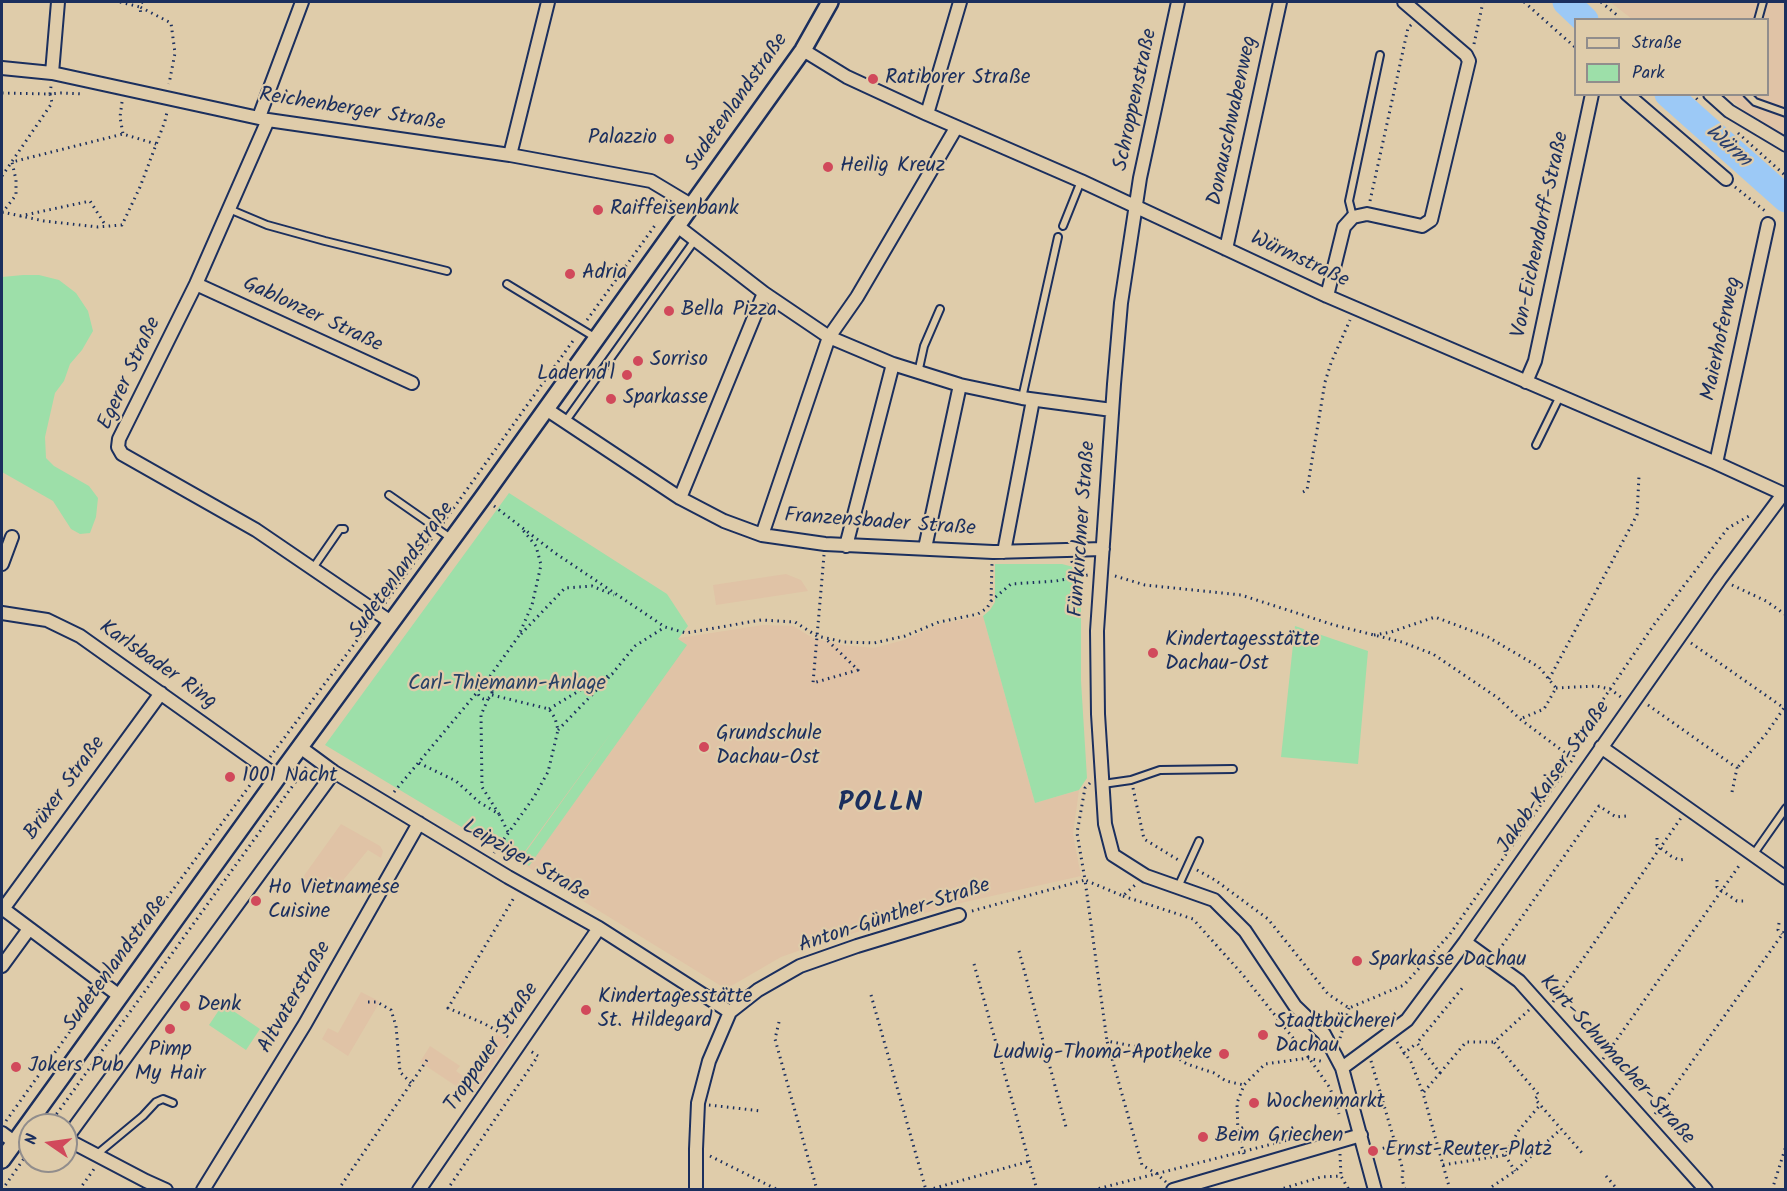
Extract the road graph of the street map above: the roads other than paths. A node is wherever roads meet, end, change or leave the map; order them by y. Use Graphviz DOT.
graph roads {
  1 [pos="58,2"];
  2 [pos="302,2"];
  3 [pos="548,2"];
  4 [pos="830,2"];
  5 [pos="960,2"];
  6 [pos="1178,2"];
  7 [pos="1280,2"];
  8 [pos="1404,2"];
  9 [pos="1763,2"];
  10 [pos="1759,18"];
  11 [pos="803,50"];
  12 [pos="1380,55"];
  13 [pos="2,68"];
  14 [pos="52,73"];
  15 [pos="1592,96"];
  16 [pos="1629,96"];
  17 [pos="1749,96"];
  18 [pos="1705,98"];
  19 [pos="1785,113"];
  20 [pos="927,114"];
  21 [pos="263,119"];
  22 [pos="956,128"];
  23 [pos="1785,145"];
  24 [pos="510,155"];
  25 [pos="1726,179"];
  26 [pos="1080,181"];
  27 [pos="691,205"];
  28 [pos="1136,207"];
  29 [pos="229,208"];
  30 [pos="1353,217"];
  31 [pos="1768,224"];
  32 [pos="676,225"];
  33 [pos="1063,226"];
  34 [pos="1058,237"];
  35 [pos="695,239"];
  36 [pos="1226,249"];
  37 [pos="447,271"];
  38 [pos="196,284"];
  39 [pos="507,284"];
  40 [pos="764,293"];
  41 [pos="1327,296"];
  42 [pos="940,309"];
  43 [pos="829,337"];
  44 [pos="596,338"];
  45 [pos="893,364"];
  46 [pos="918,373"];
  47 [pos="1526,381"];
  48 [pos="412,383"];
  49 [pos="960,385"];
  50 [pos="1560,396"];
  51 [pos="1028,399"];
  52 [pos="546,409"];
  53 [pos="1112,410"];
  54 [pos="565,422"];
  55 [pos="1536,445"];
  56 [pos="1716,463"];
  57 [pos="389,495"];
  58 [pos="1784,495"];
  59 [pos="680,498"];
  60 [pos="344,529"];
  61 [pos="762,535"];
  62 [pos="12,537"];
  63 [pos="452,539"];
  64 [pos="846,546"];
  65 [pos="925,548"];
  66 [pos="1102,549"];
  67 [pos="998,552"];
  68 [pos="2,564"];
  69 [pos="312,569"];
  70 [pos="2,612"];
  71 [pos="391,622"];
  72 [pos="160,693"];
  73 [pos="300,747"];
  74 [pos="1601,747"];
  75 [pos="1233,769"];
  76 [pos="334,772"];
  77 [pos="278,777"];
  78 [pos="1102,784"];
  79 [pos="1785,808"];
  80 [pos="419,823"];
  81 [pos="1199,841"];
  82 [pos="1753,855"];
  83 [pos="1785,878"];
  84 [pos="1178,887"];
  85 [pos="2,909"];
  86 [pos="958,915"];
  87 [pos="599,927"];
  88 [pos="29,929"];
  89 [pos="1465,942"];
  90 [pos="2,966"];
  91 [pos="121,996"];
  92 [pos="730,1012"];
  93 [pos="1342,1068"];
  94 [pos="173,1103"];
  95 [pos="43,1113"];
  96 [pos="78,1123"];
  97 [pos="1361,1135"];
  98 [pos="8,1138"];
  99 [pos="78,1146"];
  100 [pos="98,1157"];
  101 [pos="2,1161"];
  102 [pos="1173,1189"];
  103 [pos="166,1190"];
  104 [pos="203,1190"];
  105 [pos="419,1190"];
  106 [pos="696,1190"];
  107 [pos="1375,1190"];
  108 [pos="1706,1190"];
  1 -- 14 [label="street"];
  2 -- 21 [label="street, Egerer Straße"];
  3 -- 24 [label="street"];
  4 -- 11 [label="street, Sudetenlandstraße"];
  5 -- 20 [label="street"];
  6 -- 28 [label="street, Schroppenstraße"];
  7 -- 36 [label="street, Donauschwabenweg"];
  8 -- 30 [label="street"];
  9 -- 10 [label="lane"];
  11 -- 20 [label="street, Würmstraße"];
  11 -- 27 [label="street, Sudetenlandstraße"];
  12 -- 30 [label="lane"];
  13 -- 14 [label="street, Reichenberger Straße"];
  14 -- 21 [label="street, Reichenberger Straße"];
  15 -- 47 [label="street, Von-Eichendorff-Straße"];
  16 -- 25 [label="street"];
  17 -- 19 [label="lane"];
  18 -- 23 [label="street"];
  20 -- 22 [label="street, Würmstraße"];
  21 -- 24 [label="street, Reichenberger Straße"];
  21 -- 29 [label="street, Egerer Straße"];
  22 -- 26 [label="street, Würmstraße"];
  22 -- 43 [label="street"];
  24 -- 27 [label="street, Reichenberger Straße"];
  26 -- 28 [label="street, Würmstraße"];
  26 -- 33 [label="lane"];
  27 -- 32 [label="street, Sudetenlandstraße"];
  28 -- 36 [label="street, Würmstraße"];
  28 -- 53 [label="street, Fünfkirchner Straße"];
  29 -- 37 [label="lane"];
  29 -- 38 [label="street, Egerer Straße"];
  30 -- 41 [label="street"];
  31 -- 56 [label="street, Maierhoferweg"];
  32 -- 35 [label="street"];
  32 -- 44 [label="street, Sudetenlandstraße"];
  34 -- 51 [label="lane"];
  35 -- 40 [label="street"];
  35 -- 54 [label="lane"];
  36 -- 41 [label="street, Würmstraße"];
  38 -- 48 [label="street, Gablonzer Straße"];
  38 -- 69 [label="street, Egerer Straße"];
  39 -- 44 [label="lane"];
  40 -- 43 [label="street"];
  40 -- 59 [label="street"];
  41 -- 47 [label="street, Würmstraße"];
  42 -- 46 [label="lane"];
  43 -- 45 [label="street"];
  43 -- 61 [label="street"];
  44 -- 52 [label="street, Sudetenlandstraße"];
  45 -- 46 [label="street"];
  45 -- 64 [label="street"];
  46 -- 49 [label="street"];
  47 -- 50 [label="street, Würmstraße"];
  49 -- 51 [label="street"];
  49 -- 65 [label="street"];
  50 -- 55 [label="lane"];
  50 -- 56 [label="street, Würmstraße"];
  51 -- 53 [label="street"];
  51 -- 67 [label="street"];
  52 -- 54 [label="street, Franzensbader Straße"];
  52 -- 63 [label="street, Sudetenlandstraße"];
  53 -- 66 [label="street, Fünfkirchner Straße"];
  54 -- 59 [label="street, Franzensbader Straße"];
  56 -- 58 [label="street, Würmstraße"];
  57 -- 63 [label="lane"];
  58 -- 74 [label="street, Jakob-Kaiser-Straße"];
  59 -- 61 [label="street, Franzensbader Straße"];
  60 -- 69 [label="lane"];
  61 -- 64 [label="street, Franzensbader Straße"];
  62 -- 68 [label="street"];
  63 -- 71 [label="street, Sudetenlandstraße"];
  64 -- 65 [label="street, Franzensbader Straße"];
  65 -- 67 [label="street, Franzensbader Straße"];
  66 -- 67 [label="street, Franzensbader Straße"];
  66 -- 78 [label="street, Fünfkirchner Straße"];
  69 -- 71 [label="street, Egerer Straße"];
  70 -- 72 [label="street, Karlsbader Ring"];
  71 -- 73 [label="street, Sudetenlandstraße"];
  72 -- 77 [label="street, Karlsbader Ring"];
  72 -- 85 [label="street, Brüxer Straße"];
  73 -- 76 [label="street, Leipziger Straße"];
  73 -- 77 [label="street, Sudetenlandstraße"];
  74 -- 82 [label="street"];
  74 -- 89 [label="street, Jakob-Kaiser-Straße"];
  75 -- 78 [label="lane"];
  76 -- 80 [label="street, Leipziger Straße"];
  76 -- 96 [label="street"];
  77 -- 91 [label="street, Sudetenlandstraße"];
  78 -- 84 [label="street, Fünfkirchner Straße"];
  79 -- 82 [label="lane"];
  80 -- 87 [label="street, Leipziger Straße"];
  80 -- 104 [label="street, Altvaterstraße"];
  81 -- 84 [label="lane"];
  82 -- 83 [label="street"];
  84 -- 93 [label="street"];
  85 -- 88 [label="street"];
  86 -- 92 [label="street, Anton-Günther-Straße"];
  87 -- 92 [label="street, Leipziger Straße"];
  87 -- 105 [label="street, Troppauer Straße"];
  88 -- 90 [label="street"];
  88 -- 91 [label="street"];
  89 -- 93 [label="street, Jakob-Kaiser-Straße"];
  89 -- 108 [label="street, Kurt-Schumacher-Straße"];
  91 -- 95 [label="street, Sudetenlandstraße"];
  92 -- 106 [label="street, Anton-Günther-Straße"];
  93 -- 97 [label="street"];
  94 -- 100 [label="lane"];
  97 -- 102 [label="street"];
  97 -- 107 [label="street"];
  98 -- 101 [label="street, Sudetenlandstraße"];
  99 -- 100 [label="street"];
  100 -- 103 [label="street"];
}
